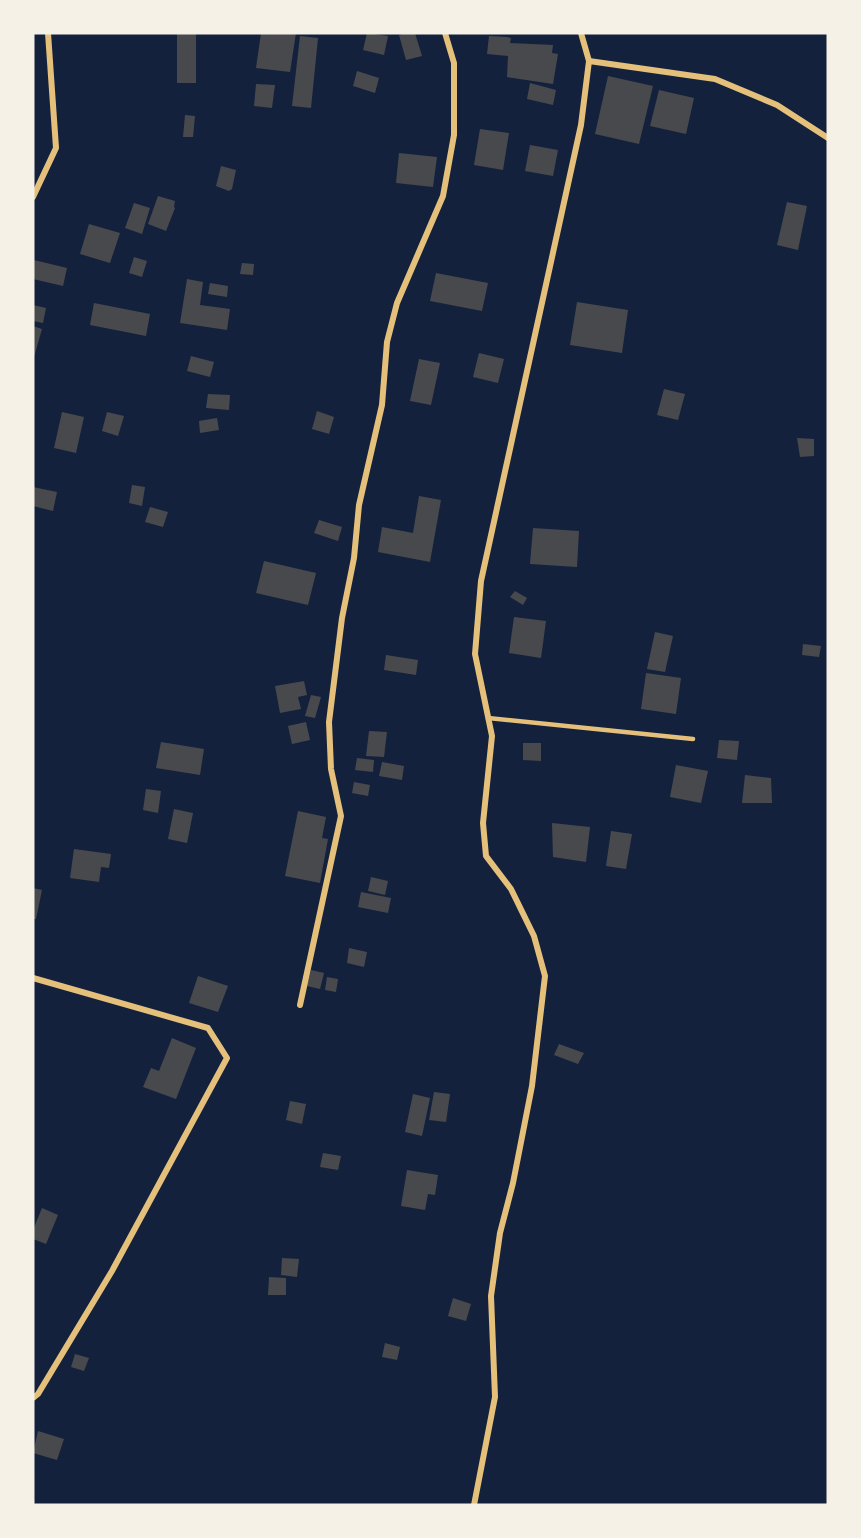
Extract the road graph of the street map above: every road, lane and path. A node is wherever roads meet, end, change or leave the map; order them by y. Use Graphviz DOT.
graph roads {
  1 [pos="48,33"];
  2 [pos="445,33"];
  3 [pos="581,33"];
  4 [pos="589,61"];
  5 [pos="828,138"];
  6 [pos="33,197"];
  7 [pos="489,718"];
  8 [pos="693,739"];
  9 [pos="33,978"];
  10 [pos="300,1005"];
  11 [pos="33,1398"];
  12 [pos="474,1505"];
  1 -- 6 [label="street"];
  2 -- 10 [label="street"];
  3 -- 4 [label="street"];
  4 -- 5 [label="street"];
  4 -- 7 [label="street"];
  7 -- 8 [label="lane"];
  7 -- 12 [label="street"];
  9 -- 11 [label="street"];
}
